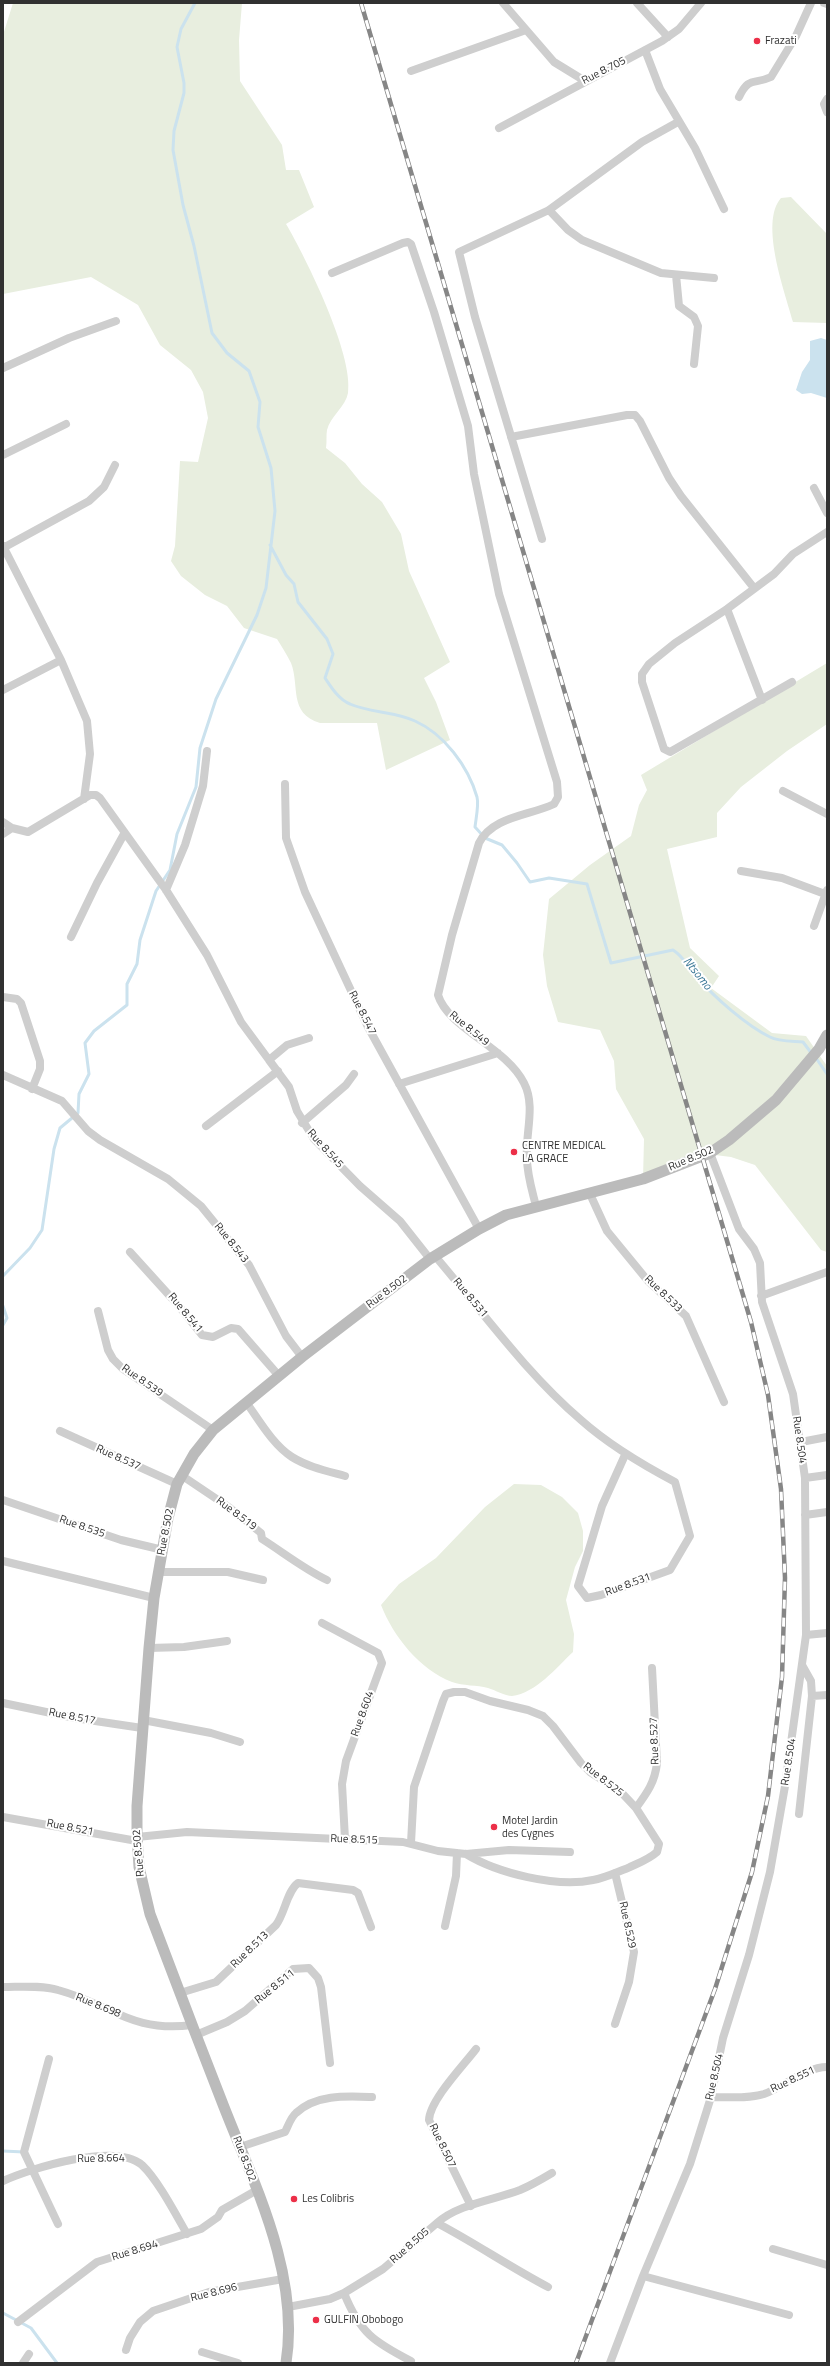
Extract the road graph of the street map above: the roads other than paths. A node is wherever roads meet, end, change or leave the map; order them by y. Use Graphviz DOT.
graph roads {
  1 [pos="503,3"];
  2 [pos="637,3"];
  3 [pos="701,3"];
  4 [pos="811,3"];
  5 [pos="526,30"];
  6 [pos="668,37"];
  7 [pos="645,50"];
  8 [pos="411,71"];
  9 [pos="585,80"];
  10 [pos="739,98"];
  11 [pos="827,99"];
  12 [pos="827,112"];
  13 [pos="678,122"];
  14 [pos="499,128"];
  15 [pos="724,208"];
  16 [pos="549,210"];
  17 [pos="332,273"];
  18 [pos="676,275"];
  19 [pos="714,278"];
  20 [pos="116,321"];
  21 [pos="694,364"];
  22 [pos="3,368"];
  23 [pos="66,424"];
  24 [pos="511,437"];
  25 [pos="3,455"];
  26 [pos="115,465"];
  27 [pos="814,488"];
  28 [pos="827,513"];
  29 [pos="827,532"];
  30 [pos="542,539"];
  31 [pos="4,547"];
  32 [pos="754,588"];
  33 [pos="727,610"];
  34 [pos="61,660"];
  35 [pos="792,682"];
  36 [pos="3,690"];
  37 [pos="762,700"];
  38 [pos="207,751"];
  39 [pos="285,784"];
  40 [pos="783,791"];
  41 [pos="84,799"];
  42 [pos="827,814"];
  43 [pos="3,822"];
  44 [pos="12,828"];
  45 [pos="3,834"];
  46 [pos="124,834"];
  47 [pos="741,871"];
  48 [pos="166,890"];
  49 [pos="826,892"];
  50 [pos="814,926"];
  51 [pos="71,938"];
  52 [pos="3,997"];
  53 [pos="827,1035"];
  54 [pos="309,1038"];
  55 [pos="498,1053"];
  56 [pos="269,1060"];
  57 [pos="278,1071"];
  58 [pos="354,1074"];
  59 [pos="3,1075"];
  60 [pos="399,1084"];
  61 [pos="32,1089"];
  62 [pos="302,1123"];
  63 [pos="206,1126"];
  64 [pos="710,1153"];
  65 [pos="590,1194"];
  66 [pos="536,1206"];
  67 [pos="479,1229"];
  68 [pos="130,1252"];
  69 [pos="432,1258"];
  70 [pos="827,1272"];
  71 [pos="761,1296"];
  72 [pos="98,1311"];
  73 [pos="302,1357"];
  74 [pos="279,1376"];
  75 [pos="246,1402"];
  76 [pos="724,1402"];
  77 [pos="213,1430"];
  78 [pos="60,1431"];
  79 [pos="827,1437"];
  80 [pos="800,1442"];
  81 [pos="625,1455"];
  82 [pos="827,1475"];
  83 [pos="345,1476"];
  84 [pos="805,1478"];
  85 [pos="179,1480"];
  86 [pos="3,1500"];
  87 [pos="827,1512"];
  88 [pos="806,1515"];
  89 [pos="163,1550"];
  90 [pos="3,1561"];
  91 [pos="158,1572"];
  92 [pos="263,1580"];
  93 [pos="327,1580"];
  94 [pos="154,1598"];
  95 [pos="322,1623"];
  96 [pos="827,1633"];
  97 [pos="806,1635"];
  98 [pos="227,1641"];
  99 [pos="149,1648"];
  100 [pos="802,1665"];
  101 [pos="652,1668"];
  102 [pos="827,1695"];
  103 [pos="812,1696"];
  104 [pos="3,1703"];
  105 [pos="142,1724"];
  106 [pos="240,1742"];
  107 [pos="636,1808"];
  108 [pos="799,1814"];
  109 [pos="3,1817"];
  110 [pos="137,1839"];
  111 [pos="345,1839"];
  112 [pos="411,1843"];
  113 [pos="570,1852"];
  114 [pos="457,1853"];
  115 [pos="466,1854"];
  116 [pos="615,1873"];
  117 [pos="445,1926"];
  118 [pos="371,1927"];
  119 [pos="3,1987"];
  120 [pos="180,1993"];
  121 [pos="615,2024"];
  122 [pos="194,2030"];
  123 [pos="476,2049"];
  124 [pos="49,2058"];
  125 [pos="330,2063"];
  126 [pos="827,2067"];
  127 [pos="372,2097"];
  128 [pos="711,2097"];
  129 [pos="240,2147"];
  130 [pos="32,2170"];
  131 [pos="552,2173"];
  132 [pos="3,2181"];
  133 [pos="257,2190"];
  134 [pos="471,2206"];
  135 [pos="437,2223"];
  136 [pos="58,2224"];
  137 [pos="187,2234"];
  138 [pos="773,2249"];
  139 [pos="827,2265"];
  140 [pos="643,2276"];
  141 [pos="283,2279"];
  142 [pos="548,2287"];
  143 [pos="344,2293"];
  144 [pos="288,2307"];
  145 [pos="789,2315"];
  146 [pos="18,2322"];
  147 [pos="126,2350"];
  148 [pos="202,2352"];
  149 [pos="29,2354"];
  150 [pos="411,2361"];
  151 [pos="23,2363"];
  152 [pos="238,2363"];
  153 [pos="286,2363"];
  154 [pos="610,2363"];
  1 -- 5 [label="street"];
  2 -- 6 [label="street"];
  3 -- 6 [label="street, Rue 8.705"];
  4 -- 10 [label="street"];
  5 -- 8 [label="street"];
  5 -- 9 [label="street"];
  6 -- 7 [label="street, Rue 8.705"];
  7 -- 9 [label="street, Rue 8.705"];
  7 -- 13 [label="street"];
  9 -- 14 [label="street, Rue 8.705"];
  11 -- 12 [label="street"];
  13 -- 15 [label="street"];
  13 -- 16 [label="street"];
  16 -- 18 [label="street"];
  16 -- 24 [label="street"];
  17 -- 55 [label="street, Rue 8.549"];
  18 -- 19 [label="street"];
  18 -- 21 [label="street"];
  20 -- 22 [label="street"];
  23 -- 25 [label="street"];
  24 -- 30 [label="street"];
  24 -- 32 [label="street"];
  26 -- 31 [label="street"];
  27 -- 28 [label="street"];
  29 -- 32 [label="street"];
  31 -- 34 [label="street"];
  32 -- 33 [label="street"];
  33 -- 37 [label="street"];
  33 -- 37 [label="street"];
  34 -- 36 [label="street"];
  34 -- 41 [label="street"];
  35 -- 37 [label="street"];
  38 -- 48 [label="street"];
  39 -- 60 [label="street, Rue 8.547"];
  40 -- 42 [label="street"];
  41 -- 44 [label="street"];
  41 -- 46 [label="street, Rue 8.545"];
  43 -- 44 [label="street"];
  44 -- 45 [label="street"];
  46 -- 48 [label="street, Rue 8.545"];
  46 -- 51 [label="street"];
  47 -- 49 [label="street"];
  48 -- 56 [label="street, Rue 8.545"];
  49 -- 50 [label="street"];
  52 -- 61 [label="street"];
  53 -- 64 [label="main road, Rue 8.502"];
  54 -- 56 [label="street"];
  55 -- 60 [label="street"];
  55 -- 66 [label="street, Rue 8.549"];
  56 -- 57 [label="street, Rue 8.545"];
  57 -- 62 [label="street, Rue 8.545"];
  57 -- 63 [label="street"];
  58 -- 62 [label="street"];
  59 -- 61 [label="street, Rue 8.543"];
  60 -- 67 [label="street, Rue 8.547"];
  61 -- 73 [label="street, Rue 8.543"];
  62 -- 69 [label="street, Rue 8.545"];
  64 -- 65 [label="main road, Rue 8.502"];
  64 -- 71 [label="street, Rue 8.504"];
  65 -- 66 [label="main road, Rue 8.502"];
  65 -- 76 [label="street, Rue 8.533"];
  66 -- 67 [label="main road, Rue 8.502"];
  67 -- 69 [label="main road, Rue 8.502"];
  68 -- 74 [label="street, Rue 8.541"];
  69 -- 73 [label="main road, Rue 8.502"];
  69 -- 81 [label="street, Rue 8.531"];
  70 -- 71 [label="street"];
  71 -- 80 [label="street, Rue 8.504"];
  72 -- 77 [label="street, Rue 8.539"];
  73 -- 74 [label="main road, Rue 8.502"];
  74 -- 75 [label="main road, Rue 8.502"];
  75 -- 77 [label="main road, Rue 8.502"];
  75 -- 83 [label="street"];
  77 -- 85 [label="main road, Rue 8.502"];
  78 -- 85 [label="street, Rue 8.537"];
  79 -- 80 [label="street"];
  80 -- 84 [label="street, Rue 8.504"];
  81 -- 81 [label="street, Rue 8.531"];
  82 -- 84 [label="street"];
  84 -- 88 [label="street, Rue 8.504"];
  85 -- 89 [label="main road, Rue 8.502"];
  85 -- 93 [label="street, Rue 8.519"];
  86 -- 89 [label="street, Rue 8.535"];
  87 -- 88 [label="street"];
  88 -- 97 [label="street, Rue 8.504"];
  89 -- 91 [label="main road, Rue 8.502"];
  90 -- 94 [label="street"];
  91 -- 92 [label="street"];
  91 -- 94 [label="main road, Rue 8.502"];
  94 -- 99 [label="main road, Rue 8.502"];
  95 -- 111 [label="street, Rue 8.604"];
  96 -- 97 [label="street"];
  97 -- 100 [label="street, Rue 8.504"];
  98 -- 99 [label="street"];
  99 -- 105 [label="main road, Rue 8.502"];
  100 -- 103 [label="street"];
  100 -- 128 [label="street, Rue 8.504"];
  101 -- 107 [label="street, Rue 8.527"];
  102 -- 103 [label="street"];
  103 -- 108 [label="street"];
  104 -- 105 [label="street, Rue 8.517"];
  105 -- 106 [label="street"];
  105 -- 110 [label="main road, Rue 8.502"];
  107 -- 112 [label="street, Rue 8.525"];
  107 -- 116 [label="street, Rue 8.525"];
  109 -- 110 [label="street, Rue 8.521"];
  110 -- 111 [label="street, Rue 8.515"];
  110 -- 120 [label="main road, Rue 8.502"];
  111 -- 112 [label="street, Rue 8.515"];
  112 -- 114 [label="street, Rue 8.515"];
  113 -- 115 [label="street, Rue 8.515"];
  114 -- 115 [label="street, Rue 8.515"];
  114 -- 117 [label="street"];
  115 -- 116 [label="street, Rue 8.525"];
  116 -- 121 [label="street, Rue 8.529"];
  118 -- 120 [label="street, Rue 8.513"];
  119 -- 122 [label="street, Rue 8.698"];
  120 -- 122 [label="main road, Rue 8.502"];
  122 -- 125 [label="street, Rue 8.511"];
  122 -- 129 [label="main road, Rue 8.502"];
  123 -- 134 [label="street, Rue 8.507"];
  124 -- 130 [label="street"];
  126 -- 128 [label="street, Rue 8.551"];
  127 -- 129 [label="street"];
  128 -- 140 [label="street, Rue 8.504"];
  129 -- 133 [label="main road, Rue 8.502"];
  130 -- 132 [label="street, Rue 8.664"];
  130 -- 136 [label="street"];
  130 -- 137 [label="street, Rue 8.664"];
  131 -- 134 [label="street"];
  133 -- 137 [label="street, Rue 8.694"];
  133 -- 141 [label="main road, Rue 8.502"];
  134 -- 135 [label="street"];
  135 -- 142 [label="street, Rue 8.505"];
  135 -- 143 [label="street, Rue 8.505"];
  137 -- 146 [label="street, Rue 8.694"];
  138 -- 139 [label="street"];
  140 -- 145 [label="street"];
  140 -- 154 [label="street, Rue 8.504"];
  141 -- 144 [label="main road, Rue 8.502"];
  141 -- 147 [label="street, Rue 8.696"];
  143 -- 144 [label="street, Rue 8.505"];
  143 -- 150 [label="street"];
  144 -- 153 [label="main road, Rue 8.502"];
  148 -- 152 [label="street"];
  149 -- 151 [label="street"];
}
